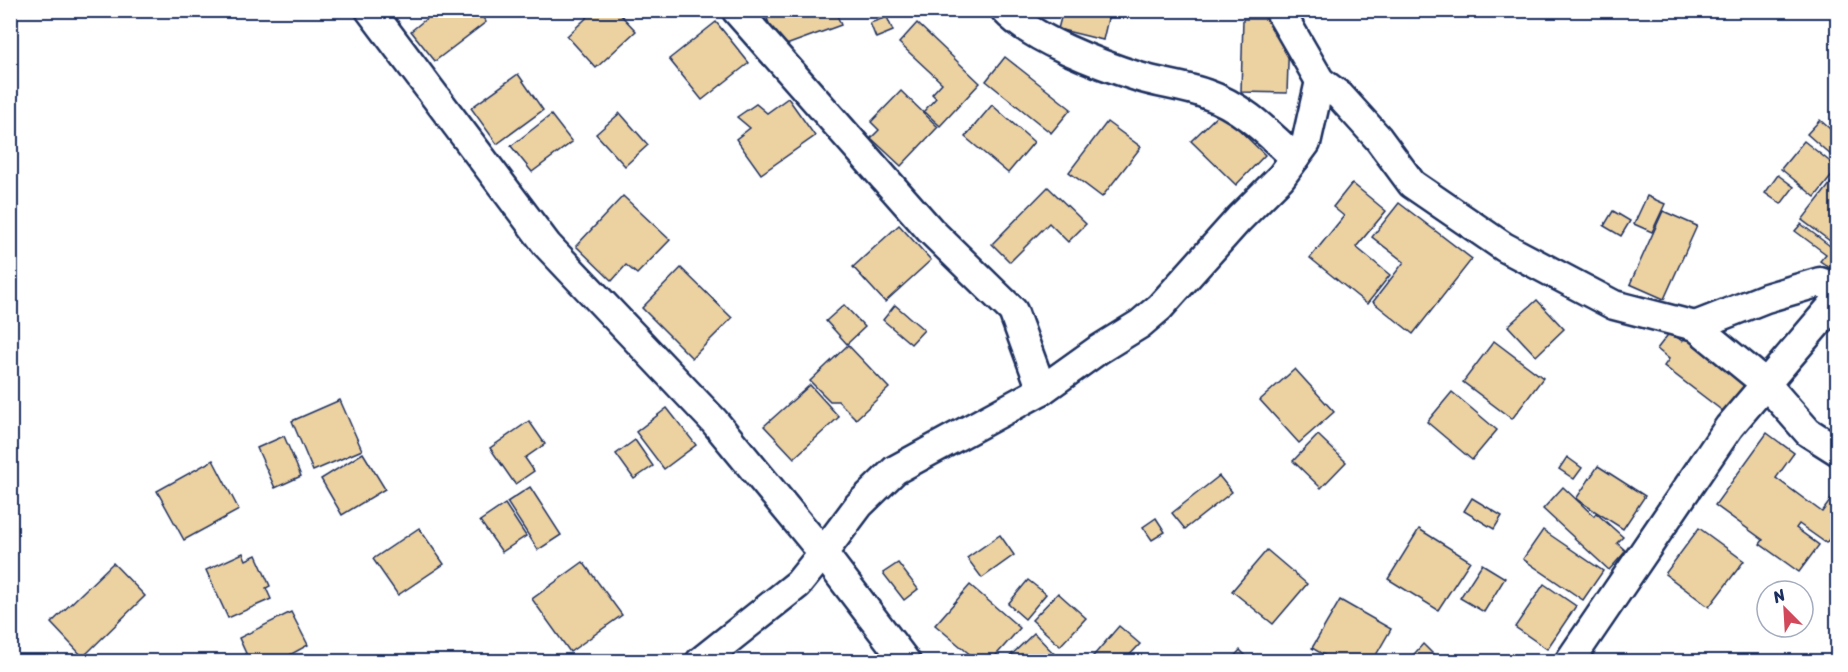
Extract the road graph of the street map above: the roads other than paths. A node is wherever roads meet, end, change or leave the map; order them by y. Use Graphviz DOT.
graph roads {
  1 [pos="370,10"];
  2 [pos="736,10"];
  3 [pos="1005,10"];
  4 [pos="1279,10"];
  5 [pos="1320,81"];
  6 [pos="1295,158"];
  7 [pos="1838,289"];
  8 [pos="1838,299"];
  9 [pos="1695,326"];
  10 [pos="1766,384"];
  11 [pos="1042,390"];
  12 [pos="1838,451"];
  13 [pos="823,553"];
  14 [pos="700,662"];
  15 [pos="906,662"];
  16 [pos="1569,662"];
  1 -- 13 [label="street"];
  2 -- 11 [label="street"];
  3 -- 6 [label="street"];
  4 -- 5 [label="street"];
  5 -- 6 [label="street"];
  5 -- 9 [label="street"];
  6 -- 11 [label="street"];
  7 -- 9 [label="street"];
  8 -- 10 [label="street"];
  9 -- 10 [label="street"];
  10 -- 12 [label="street"];
  10 -- 16 [label="street"];
  11 -- 13 [label="street"];
  13 -- 14 [label="street"];
  13 -- 15 [label="street"];
}
